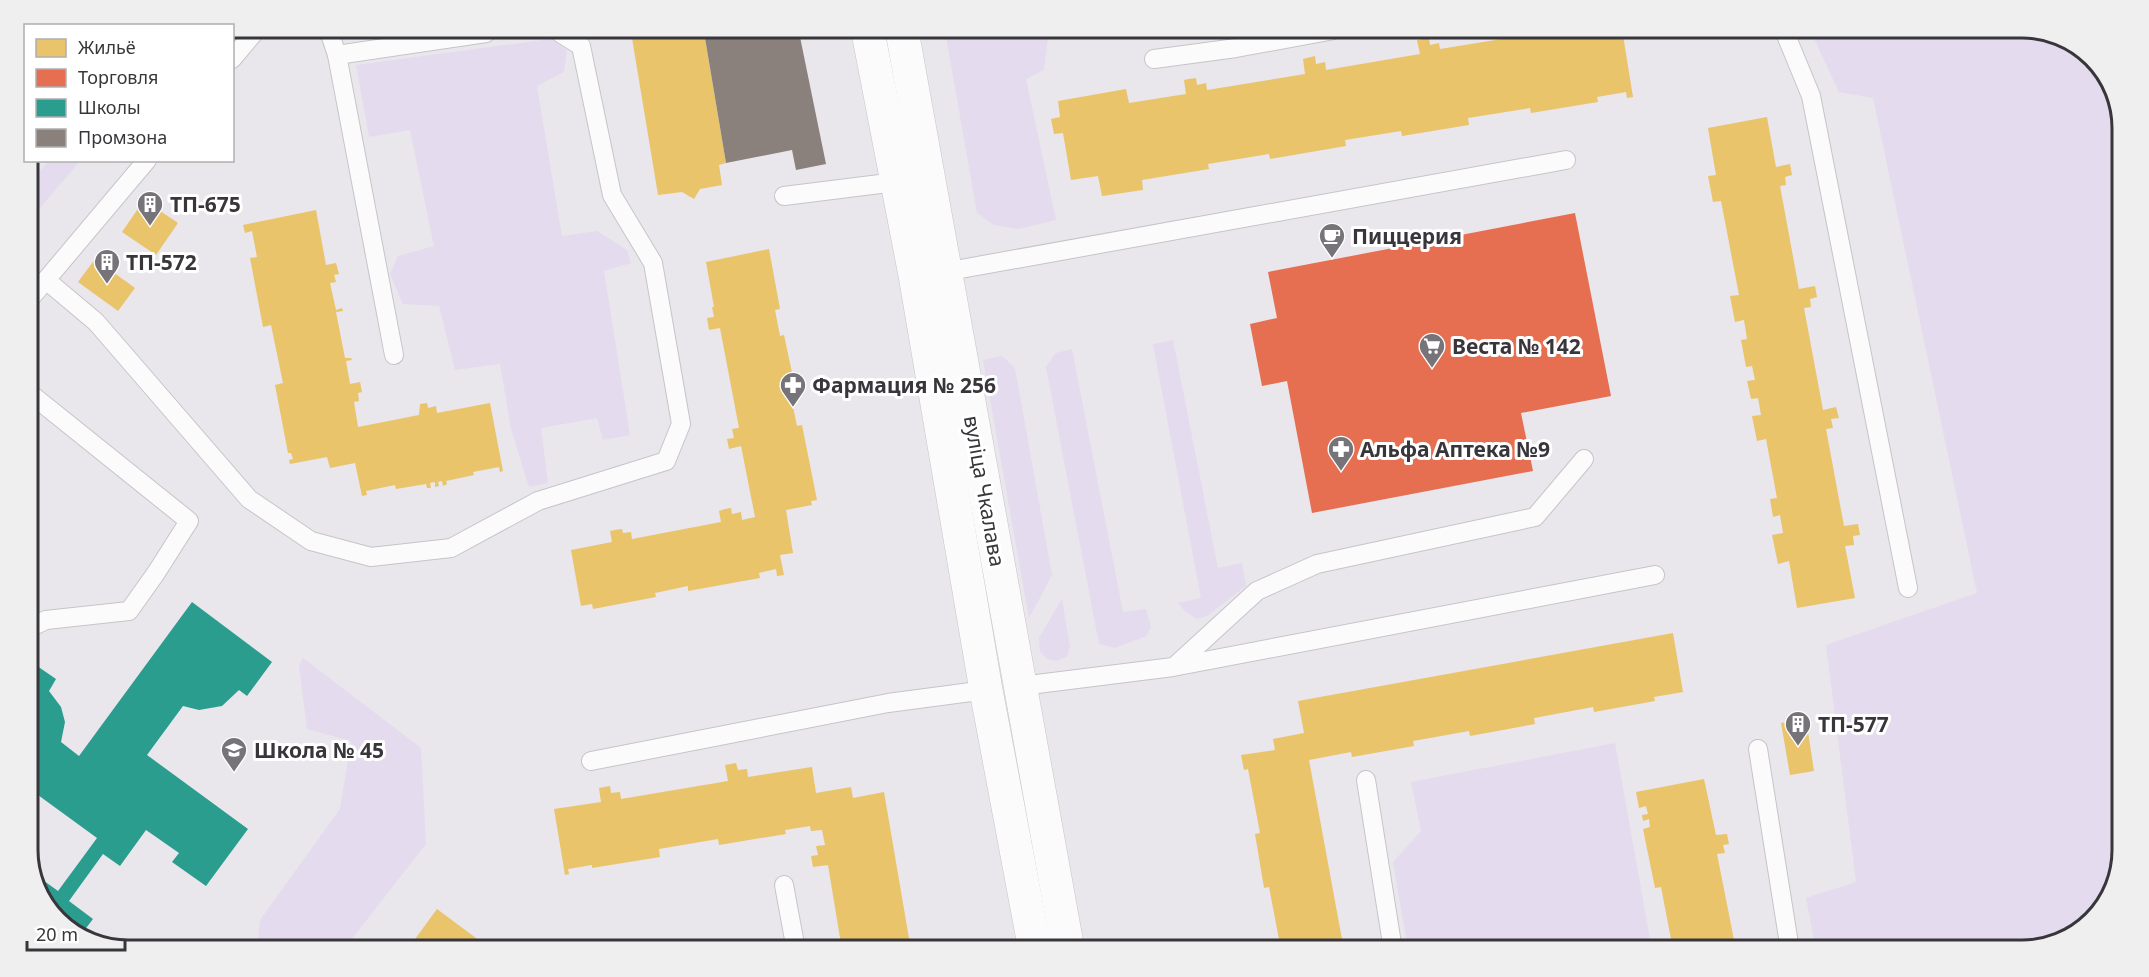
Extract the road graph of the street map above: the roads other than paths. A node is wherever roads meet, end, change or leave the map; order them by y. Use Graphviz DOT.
graph roads {
  1 [pos="250,37"];
  2 [pos="331,37"];
  3 [pos="459,37"];
  4 [pos="566,37"];
  5 [pos="869,37"];
  6 [pos="903,37"];
  7 [pos="1296,37"];
  8 [pos="1787,37"];
  9 [pos="337,55"];
  10 [pos="234,57"];
  11 [pos="1154,59"];
  12 [pos="1566,160"];
  13 [pos="145,162"];
  14 [pos="896,182"];
  15 [pos="784,196"];
  16 [pos="944,272"];
  17 [pos="46,280"];
  18 [pos="38,290"];
  19 [pos="394,355"];
  20 [pos="38,400"];
  21 [pos="1584,459"];
  22 [pos="1655,575"];
  23 [pos="1908,588"];
  24 [pos="38,624"];
  25 [pos="1173,667"];
  26 [pos="1021,686"];
  27 [pos="986,690"];
  28 [pos="1758,749"];
  29 [pos="591,761"];
  30 [pos="1366,780"];
  31 [pos="784,885"];
  32 [pos="794,940"];
  33 [pos="1033,940"];
  34 [pos="1066,940"];
  35 [pos="1391,940"];
  36 [pos="1788,940"];
  1 -- 10 [label="lane"];
  2 -- 9 [label="lane"];
  3 -- 9 [label="lane"];
  4 -- 17 [label="lane"];
  5 -- 14 [label="main road, вуліца Чкалава"];
  6 -- 16 [label="main road, вуліца Чкалава"];
  7 -- 11 [label="lane"];
  8 -- 23 [label="lane"];
  9 -- 19 [label="lane"];
  12 -- 16 [label="lane"];
  13 -- 17 [label="lane"];
  14 -- 15 [label="lane"];
  14 -- 27 [label="main road, вуліца Чкалава"];
  16 -- 26 [label="main road, вуліца Чкалава"];
  17 -- 18 [label="lane"];
  20 -- 24 [label="lane"];
  21 -- 25 [label="lane"];
  22 -- 25 [label="lane"];
  25 -- 26 [label="lane"];
  26 -- 34 [label="main road, вуліца Чкалава"];
  27 -- 29 [label="lane"];
  27 -- 33 [label="main road, вуліца Чкалава"];
  28 -- 36 [label="lane"];
  30 -- 35 [label="lane"];
  31 -- 32 [label="lane"];
}
